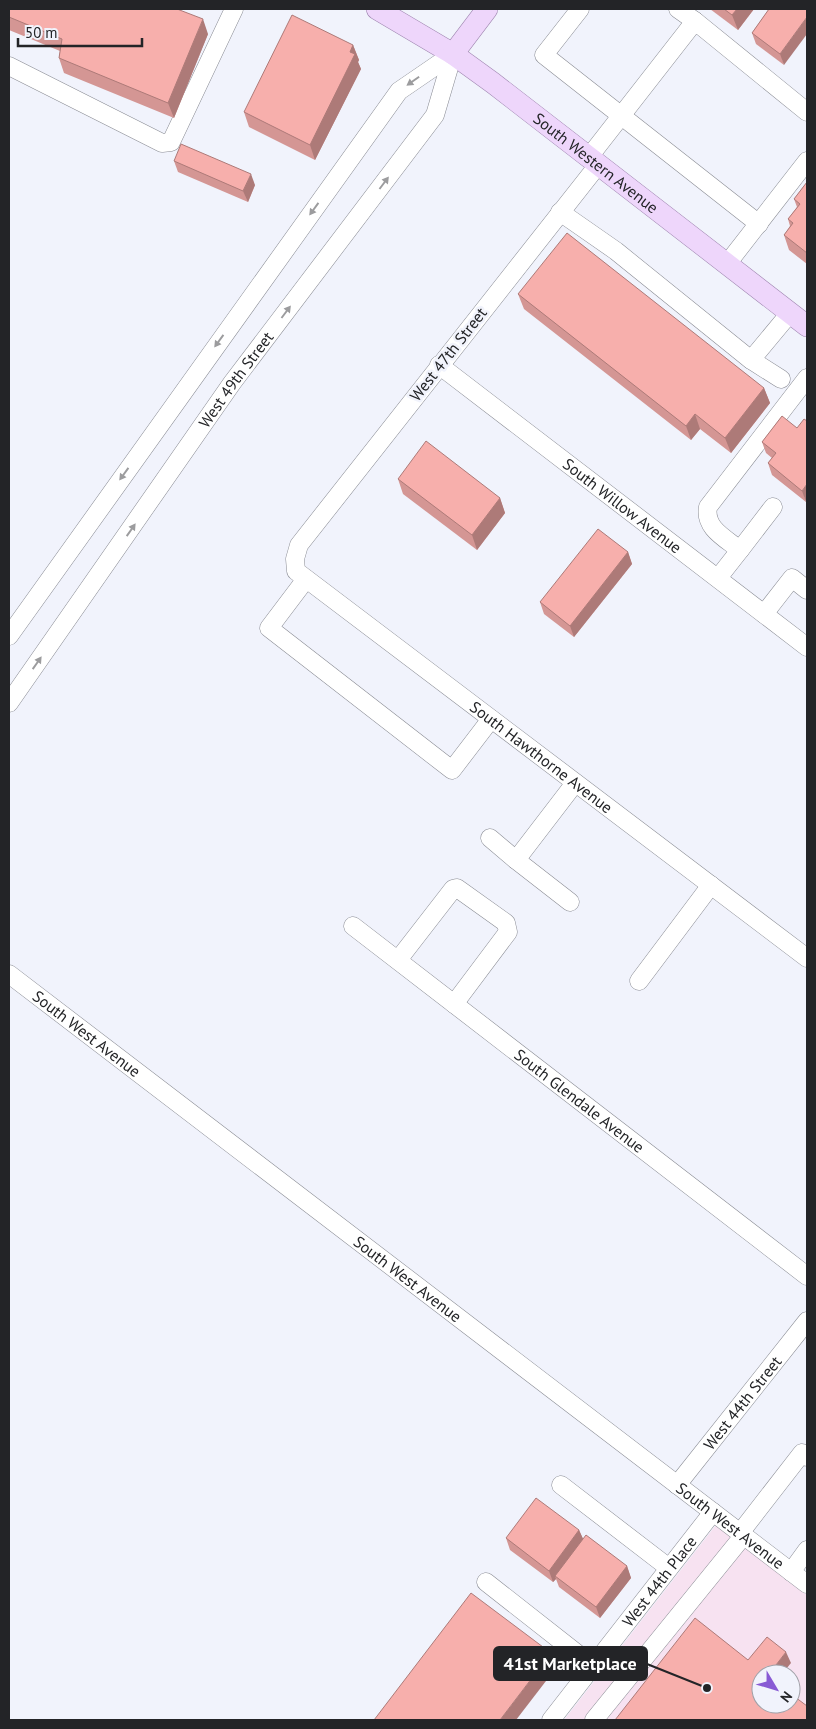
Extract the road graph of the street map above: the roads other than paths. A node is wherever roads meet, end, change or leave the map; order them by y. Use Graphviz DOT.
graph roads {
  1 [pos="234,9"];
  2 [pos="377,9"];
  3 [pos="488,9"];
  4 [pos="580,9"];
  5 [pos="678,9"];
  6 [pos="694,21"];
  7 [pos="453,54"];
  8 [pos="9,66"];
  9 [pos="807,112"];
  10 [pos="622,114"];
  11 [pos="594,161"];
  12 [pos="807,161"];
  13 [pos="560,212"];
  14 [pos="758,224"];
  15 [pos="727,264"];
  16 [pos="790,313"];
  17 [pos="807,326"];
  18 [pos="751,360"];
  19 [pos="439,365"];
  20 [pos="807,378"];
  21 [pos="782,379"];
  22 [pos="773,507"];
  23 [pos="299,545"];
  24 [pos="740,550"];
  25 [pos="718,578"];
  26 [pos="306,579"];
  27 [pos="807,590"];
  28 [pos="764,614"];
  29 [pos="9,636"];
  30 [pos="807,647"];
  31 [pos="9,703"];
  32 [pos="491,719"];
  33 [pos="575,783"];
  34 [pos="490,838"];
  35 [pos="516,860"];
  36 [pos="710,885"];
  37 [pos="570,902"];
  38 [pos="353,926"];
  39 [pos="807,958"];
  40 [pos="398,960"];
  41 [pos="9,974"];
  42 [pos="639,981"];
  43 [pos="454,1004"];
  44 [pos="807,1276"];
  45 [pos="807,1320"];
  46 [pos="807,1457"];
  47 [pos="561,1485"];
  48 [pos="677,1485"];
  49 [pos="713,1512"];
  50 [pos="742,1534"];
  51 [pos="807,1550"];
  52 [pos="669,1568"];
  53 [pos="791,1572"];
  54 [pos="486,1582"];
  55 [pos="807,1584"];
  56 [pos="593,1666"];
  57 [pos="551,1720"];
  58 [pos="594,1720"];
  1 -- 8 [label="street"];
  2 -- 7 [label="main road, South Western Avenue"];
  3 -- 7 [label="main road, West 49th Street"];
  4 -- 10 [label="street"];
  5 -- 6 [label="street"];
  6 -- 9 [label="street"];
  6 -- 10 [label="street, West 47th Street"];
  7 -- 11 [label="main road, South Western Avenue"];
  7 -- 29 [label="street, West 49th Street, one-way"];
  31 -- 7 [label="street, West 49th Street, one-way"];
  10 -- 11 [label="street, West 47th Street"];
  10 -- 14 [label="street"];
  11 -- 13 [label="street, West 47th Street"];
  11 -- 15 [label="main road, South Western Avenue"];
  12 -- 14 [label="street"];
  13 -- 18 [label="street"];
  13 -- 19 [label="street, West 47th Street"];
  14 -- 15 [label="street"];
  15 -- 16 [label="main road, South Western Avenue"];
  16 -- 17 [label="main road, South Western Avenue"];
  16 -- 18 [label="street"];
  18 -- 21 [label="street"];
  19 -- 23 [label="street, West 47th Street"];
  19 -- 25 [label="street, South Willow Avenue"];
  20 -- 24 [label="street"];
  22 -- 24 [label="street"];
  23 -- 26 [label="street, South Hawthorne Avenue"];
  24 -- 25 [label="street"];
  25 -- 28 [label="street, South Willow Avenue"];
  26 -- 32 [label="street, South Hawthorne Avenue"];
  26 -- 32 [label="street"];
  27 -- 28 [label="street"];
  28 -- 30 [label="street, South Willow Avenue"];
  32 -- 33 [label="street, South Hawthorne Avenue"];
  33 -- 35 [label="street"];
  33 -- 36 [label="street, South Hawthorne Avenue"];
  34 -- 35 [label="street"];
  35 -- 37 [label="street"];
  36 -- 39 [label="street, South Hawthorne Avenue"];
  36 -- 42 [label="street"];
  38 -- 40 [label="street, South Glendale Avenue"];
  40 -- 43 [label="street, South Glendale Avenue"];
  40 -- 43 [label="street"];
  41 -- 48 [label="street, South West Avenue"];
  43 -- 44 [label="street, South Glendale Avenue"];
  45 -- 48 [label="street, West 44th Street"];
  46 -- 50 [label="street"];
  47 -- 52 [label="street"];
  48 -- 49 [label="street, South West Avenue"];
  49 -- 50 [label="street, South West Avenue"];
  49 -- 52 [label="street, West 44th Place"];
  50 -- 53 [label="street, South West Avenue"];
  50 -- 58 [label="street"];
  51 -- 53 [label="street"];
  52 -- 56 [label="street, West 44th Place"];
  53 -- 55 [label="street, South West Avenue"];
  54 -- 56 [label="street"];
  56 -- 57 [label="street, West 44th Place"];
}
